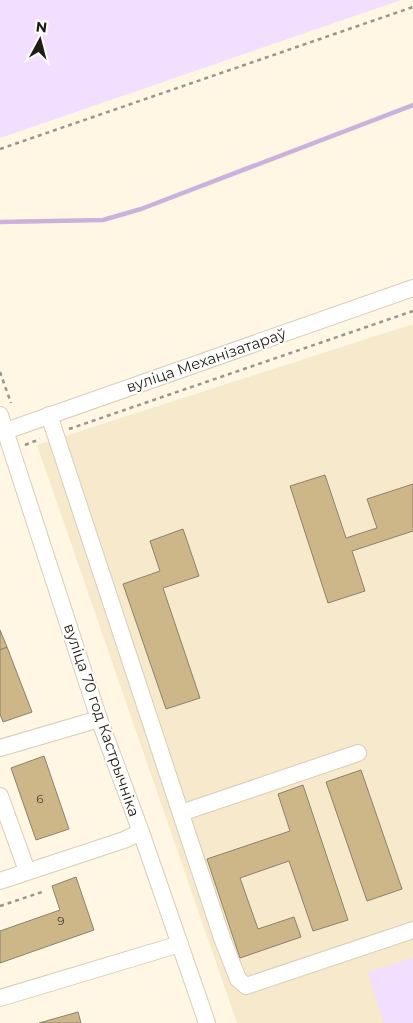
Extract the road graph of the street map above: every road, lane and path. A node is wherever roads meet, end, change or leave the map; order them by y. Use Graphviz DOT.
graph roads {
  1 [pos="413,7"];
  2 [pos="0,149"];
  3 [pos="413,288"];
  4 [pos="413,311"];
  5 [pos="49,415"];
  6 [pos="2,426"];
  7 [pos="56,434"];
  8 [pos="27,444"];
  9 [pos="99,719"];
  10 [pos="0,748"];
  11 [pos="358,753"];
  12 [pos="0,796"];
  13 [pos="181,813"];
  14 [pos="141,832"];
  15 [pos="27,871"];
  16 [pos="0,881"];
  17 [pos="42,892"];
  18 [pos="0,906"];
  19 [pos="413,930"];
  20 [pos="180,944"];
  21 [pos="0,998"];
  22 [pos="207,1023"];
  1 -- 2 [label="path"];
  3 -- 5 [label="street, вуліца Механізатараў"];
  4 -- 7 [label="path"];
  5 -- 6 [label="street, вуліца Механізатараў"];
  5 -- 7 [label="street"];
  6 -- 9 [label="street, вуліца 70 год Кастрычніка"];
  7 -- 8 [label="path"];
  7 -- 13 [label="street"];
  9 -- 10 [label="street"];
  9 -- 14 [label="street, вуліца 70 год Кастрычніка"];
  11 -- 13 [label="street"];
  12 -- 15 [label="street"];
  13 -- 19 [label="street"];
  14 -- 15 [label="street"];
  14 -- 20 [label="street, вуліца 70 год Кастрычніка"];
  15 -- 16 [label="street"];
  17 -- 18 [label="path"];
  20 -- 21 [label="street"];
  20 -- 22 [label="street, вуліца 70 год Кастрычніка"];
}
